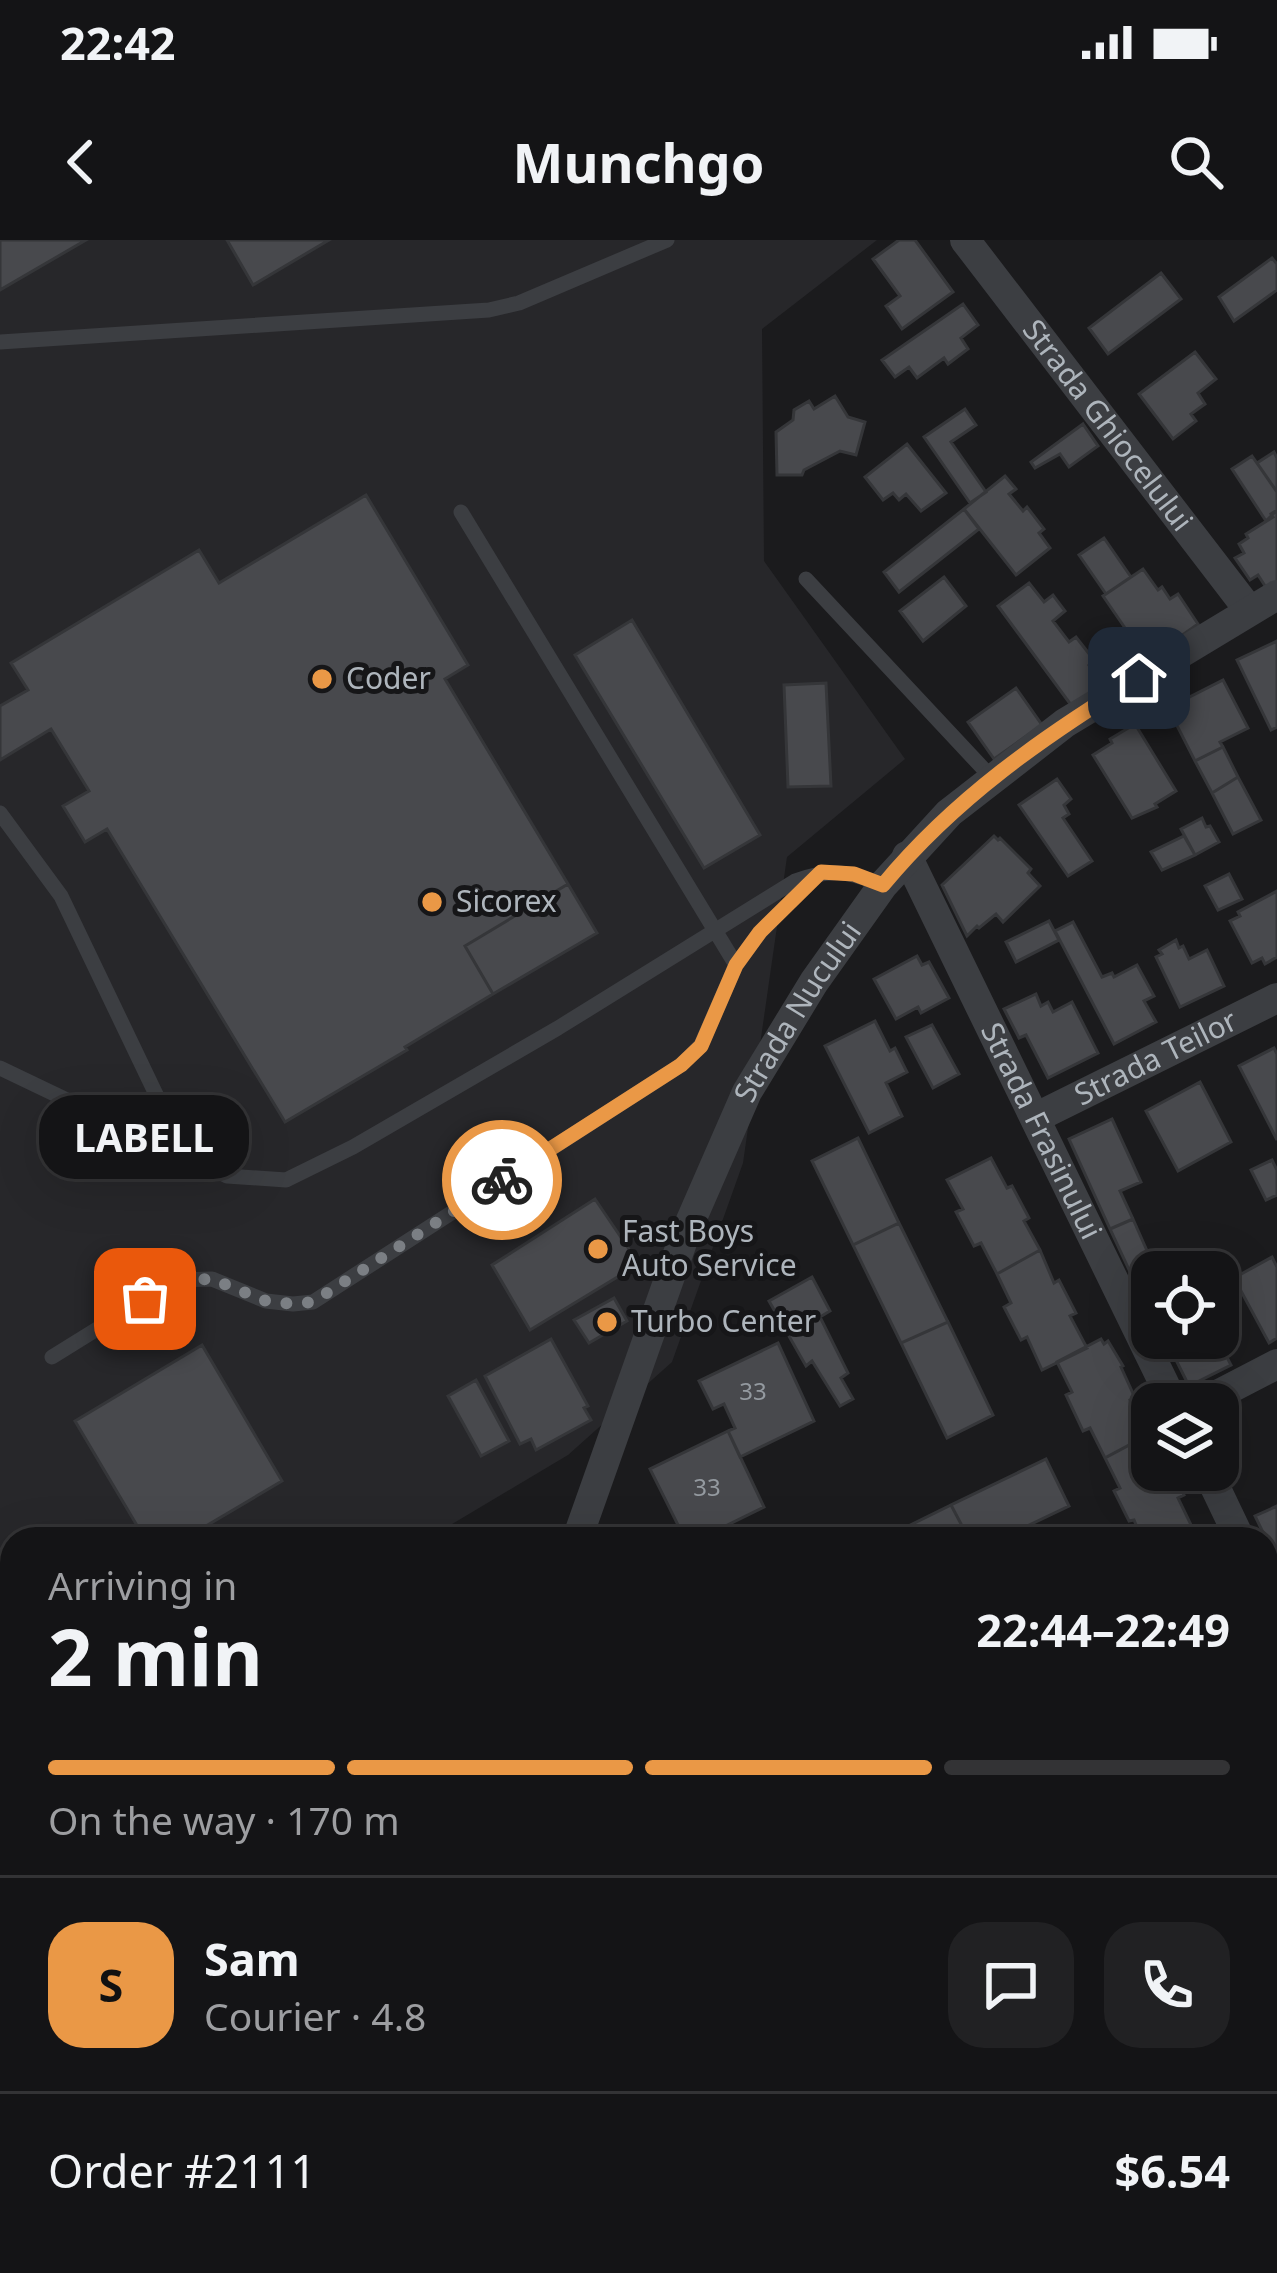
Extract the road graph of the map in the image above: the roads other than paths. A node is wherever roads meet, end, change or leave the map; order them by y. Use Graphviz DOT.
graph roads {
  1 [pos="667,240"];
  2 [pos="965,240"];
  3 [pos="0,342"];
  4 [pos="461,512"];
  5 [pos="806,579"];
  6 [pos="1277,595"];
  7 [pos="1249,610"];
  8 [pos="992,778"];
  9 [pos="0,813"];
  10 [pos="907,856"];
  11 [pos="821,872"];
  12 [pos="883,885"];
  13 [pos="716,931"];
  14 [pos="736,965"];
  15 [pos="1277,998"];
  16 [pos="0,1069"];
  17 [pos="1034,1118"];
  18 [pos="186,1157"];
  19 [pos="52,1357"];
  20 [pos="1277,1364"];
  21 [pos="1164,1383"];
  22 [pos="1239,1383"];
  23 [pos="1217,1491"];
  24 [pos="581,1527"];
  25 [pos="1234,1527"];
  1 -- 3 [label="lane"];
  2 -- 7 [label="street, Strada Ghiocelului"];
  4 -- 13 [label="lane"];
  5 -- 8 [label="lane"];
  6 -- 7 [label="street, Strada Nucului"];
  7 -- 8 [label="street, Strada Nucului"];
  8 -- 10 [label="street, Strada Nucului"];
  9 -- 18 [label="lane"];
  10 -- 12 [label="street, Strada Nucului"];
  10 -- 17 [label="street, Strada Frasinului"];
  11 -- 12 [label="lane"];
  11 -- 13 [label="lane"];
  11 -- 14 [label="lane"];
  12 -- 24 [label="street, Strada Nucului"];
  13 -- 14 [label="lane"];
  13 -- 18 [label="lane"];
  14 -- 19 [label="lane"];
  15 -- 17 [label="street, Strada Teilor"];
  16 -- 18 [label="lane"];
  17 -- 21 [label="street, Strada Frasinului"];
  20 -- 22 [label="street"];
  23 -- 25 [label="street"];
}
